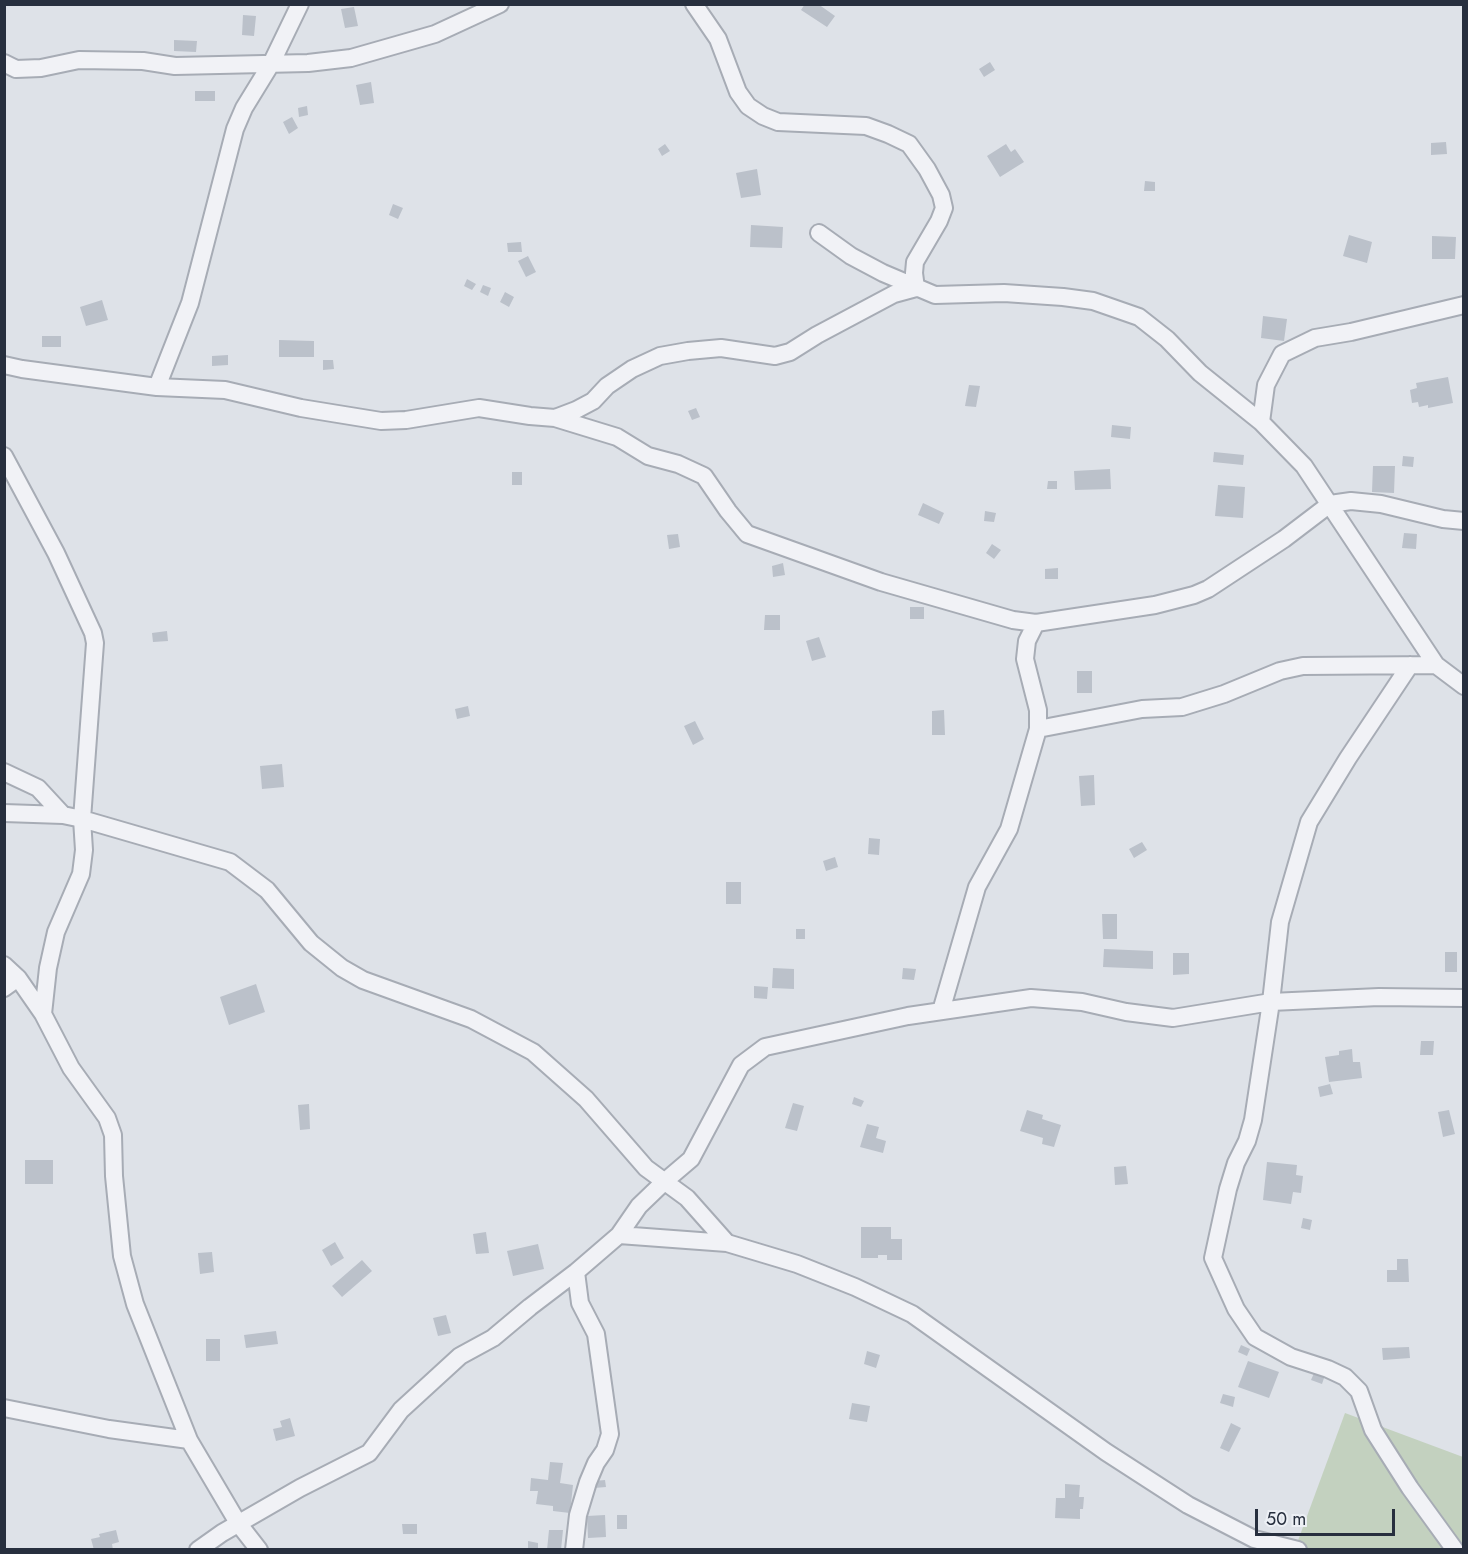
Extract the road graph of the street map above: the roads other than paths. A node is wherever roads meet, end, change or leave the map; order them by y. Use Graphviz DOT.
graph roads {
  1 [pos="300,4"];
  2 [pos="500,4"];
  3 [pos="694,4"];
  4 [pos="4,63"];
  5 [pos="271,64"];
  6 [pos="819,233"];
  7 [pos="916,288"];
  8 [pos="1464,305"];
  9 [pos="4,365"];
  10 [pos="157,387"];
  11 [pos="555,418"];
  12 [pos="1261,422"];
  13 [pos="4,456"];
  14 [pos="1330,504"];
  15 [pos="1464,521"];
  16 [pos="1036,623"];
  17 [pos="1410,665"];
  18 [pos="1436,665"];
  19 [pos="1464,686"];
  20 [pos="1038,729"];
  21 [pos="4,772"];
  22 [pos="4,813"];
  23 [pos="63,815"];
  24 [pos="82,819"];
  25 [pos="4,965"];
  26 [pos="18,978"];
  27 [pos="4,988"];
  28 [pos="1464,998"];
  29 [pos="1271,1002"];
  30 [pos="941,1011"];
  31 [pos="43,1014"];
  32 [pos="664,1182"];
  33 [pos="619,1234"];
  34 [pos="727,1243"];
  35 [pos="576,1272"];
  36 [pos="4,1408"];
  37 [pos="189,1440"];
  38 [pos="238,1523"];
  39 [pos="198,1550"];
  40 [pos="259,1550"];
  41 [pos="574,1550"];
  42 [pos="1298,1550"];
  43 [pos="1455,1550"];
  1 -- 5 [label="street"];
  2 -- 5 [label="street"];
  3 -- 7 [label="street"];
  4 -- 5 [label="street"];
  5 -- 10 [label="street"];
  6 -- 7 [label="street"];
  7 -- 11 [label="street"];
  7 -- 12 [label="street"];
  8 -- 12 [label="street"];
  9 -- 10 [label="street"];
  10 -- 11 [label="street"];
  11 -- 16 [label="street"];
  12 -- 14 [label="street"];
  13 -- 24 [label="street"];
  14 -- 15 [label="street"];
  14 -- 16 [label="street"];
  14 -- 18 [label="street"];
  16 -- 20 [label="street"];
  17 -- 18 [label="street"];
  17 -- 20 [label="street"];
  17 -- 29 [label="street"];
  18 -- 19 [label="street"];
  20 -- 30 [label="street"];
  21 -- 23 [label="street"];
  22 -- 23 [label="street"];
  23 -- 24 [label="street"];
  24 -- 31 [label="street"];
  24 -- 32 [label="street"];
  25 -- 26 [label="street"];
  26 -- 27 [label="street"];
  26 -- 31 [label="street"];
  28 -- 29 [label="street"];
  29 -- 30 [label="street"];
  29 -- 43 [label="street"];
  30 -- 32 [label="street"];
  31 -- 37 [label="street"];
  32 -- 33 [label="street"];
  32 -- 34 [label="street"];
  33 -- 34 [label="street"];
  33 -- 35 [label="street"];
  34 -- 42 [label="street"];
  35 -- 38 [label="street"];
  35 -- 41 [label="street"];
  36 -- 37 [label="street"];
  37 -- 38 [label="street"];
  38 -- 39 [label="street"];
  38 -- 40 [label="street"];
}
